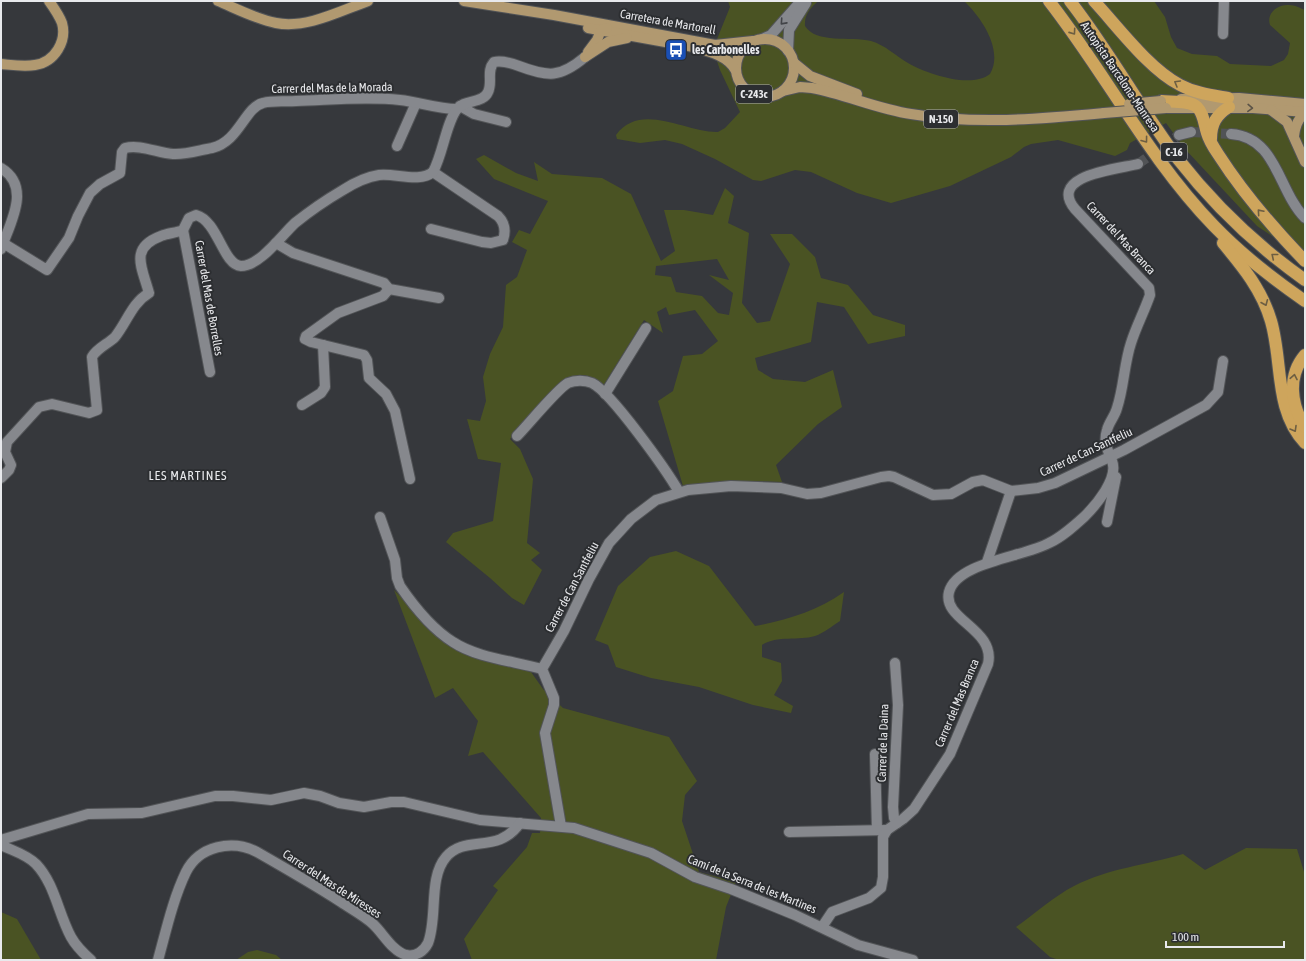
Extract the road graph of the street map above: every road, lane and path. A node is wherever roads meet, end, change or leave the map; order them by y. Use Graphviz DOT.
graph roads {
  1 [pos="49,1"];
  2 [pos="218,1"];
  3 [pos="368,1"];
  4 [pos="464,1"];
  5 [pos="801,1"];
  6 [pos="807,1"];
  7 [pos="1049,1"];
  8 [pos="1070,1"];
  9 [pos="1094,1"];
  10 [pos="1224,1"];
  11 [pos="508,9"];
  12 [pos="579,26"];
  13 [pos="621,27"];
  14 [pos="601,30"];
  15 [pos="1223,34"];
  16 [pos="638,38"];
  17 [pos="757,40"];
  18 [pos="594,45"];
  19 [pos="788,51"];
  20 [pos="584,56"];
  21 [pos="794,63"];
  22 [pos="1,64"];
  23 [pos="736,71"];
  24 [pos="782,91"];
  25 [pos="1276,100"];
  26 [pos="416,103"];
  27 [pos="1228,103"];
  28 [pos="1305,104"];
  29 [pos="1164,105"];
  30 [pos="1197,107"];
  31 [pos="458,108"];
  32 [pos="1269,109"];
  33 [pos="1103,110"];
  34 [pos="1305,112"];
  35 [pos="506,122"];
  36 [pos="1191,132"];
  37 [pos="1231,134"];
  38 [pos="1179,135"];
  39 [pos="1294,136"];
  40 [pos="1211,140"];
  41 [pos="397,146"];
  42 [pos="1305,162"];
  43 [pos="1138,164"];
  44 [pos="1,168"];
  45 [pos="433,172"];
  46 [pos="1194,203"];
  47 [pos="1305,218"];
  48 [pos="431,229"];
  49 [pos="182,230"];
  50 [pos="276,243"];
  51 [pos="2,246"];
  52 [pos="1305,261"];
  53 [pos="1305,280"];
  54 [pos="388,289"];
  55 [pos="439,298"];
  56 [pos="1305,301"];
  57 [pos="646,328"];
  58 [pos="322,345"];
  59 [pos="1305,355"];
  60 [pos="1223,361"];
  61 [pos="210,372"];
  62 [pos="605,394"];
  63 [pos="302,405"];
  64 [pos="1305,427"];
  65 [pos="517,436"];
  66 [pos="1305,443"];
  67 [pos="1110,456"];
  68 [pos="1114,467"];
  69 [pos="1,478"];
  70 [pos="410,479"];
  71 [pos="1011,491"];
  72 [pos="679,492"];
  73 [pos="380,517"];
  74 [pos="1107,522"];
  75 [pos="987,562"];
  76 [pos="895,663"];
  77 [pos="542,669"];
  78 [pos="875,754"];
  79 [pos="520,823"];
  80 [pos="897,823"];
  81 [pos="561,826"];
  82 [pos="876,830"];
  83 [pos="887,830"];
  84 [pos="789,832"];
  85 [pos="1,840"];
  86 [pos="1,845"];
  87 [pos="822,927"];
  88 [pos="91,960"];
  89 [pos="158,960"];
  90 [pos="913,960"];
  1 -- 22 [label="main road"];
  2 -- 3 [label="main road"];
  4 -- 11 [label="main road, Carretera de Martorell / C-243c"];
  5 -- 17 [label="street, C-243c, one-way"];
  6 -- 19 [label="street"];
  7 -- 46 [label="highway, Autopista Barcelona-Manresa / C-16, one-way"];
  53 -- 8 [label="highway, C-16, one-way"];
  27 -- 9 [label="highway, one-way"];
  10 -- 15 [label="street"];
  11 -- 12 [label="main road, Carretera de Martorell / C-243c"];
  11 -- 13 [label="main road, Carretera de Martorell / C-243c"];
  12 -- 14 [label="main road, Carretera de Martorell / C-243c"];
  12 -- 18 [label="main road"];
  13 -- 14 [label="main road"];
  13 -- 17 [label="main road, Carretera de Martorell / C-243c"];
  14 -- 16 [label="main road, Carretera de Martorell / C-243c"];
  14 -- 18 [label="main road"];
  16 -- 20 [label="main road"];
  16 -- 23 [label="main road, Carretera de Martorell / C-243c"];
  17 -- 19 [label="main road, C-243c"];
  17 -- 23 [label="main road, C-243c"];
  18 -- 20 [label="main road"];
  19 -- 21 [label="main road"];
  20 -- 31 [label="street"];
  21 -- 24 [label="main road, C-243c"];
  21 -- 33 [label="main road, N-150"];
  23 -- 24 [label="main road, C-243c"];
  24 -- 33 [label="main road, N-150"];
  25 -- 27 [label="main road, N-150"];
  25 -- 28 [label="main road, N-150"];
  25 -- 34 [label="main road"];
  26 -- 31 [label="street, Carrer del Mas de la Morada"];
  26 -- 41 [label="street"];
  26 -- 51 [label="street, Carrer del Mas de la Morada"];
  27 -- 29 [label="main road, N-150"];
  27 -- 30 [label="main road, N-150"];
  27 -- 32 [label="main road, N-150, one-way"];
  27 -- 40 [label="highway"];
  29 -- 30 [label="highway"];
  29 -- 33 [label="main road, N-150, bridge"];
  30 -- 40 [label="highway"];
  31 -- 35 [label="street"];
  31 -- 45 [label="street"];
  32 -- 34 [label="main road, N-150"];
  32 -- 39 [label="main road"];
  34 -- 39 [label="main road"];
  36 -- 38 [label="street"];
  37 -- 47 [label="street"];
  39 -- 42 [label="main road"];
  52 -- 40 [label="highway, one-way"];
  43 -- 67 [label="street, Carrer del Mas Branca"];
  44 -- 51 [label="street"];
  45 -- 48 [label="street"];
  45 -- 50 [label="street"];
  46 -- 56 [label="highway, Autopista Barcelona-Manresa / C-16"];
  46 -- 66 [label="highway, one-way"];
  49 -- 50 [label="street"];
  49 -- 61 [label="street, Carrer del Mas de Borrelles"];
  49 -- 69 [label="street"];
  50 -- 54 [label="street"];
  54 -- 55 [label="street"];
  54 -- 58 [label="street"];
  57 -- 62 [label="street"];
  58 -- 63 [label="street"];
  58 -- 70 [label="street"];
  64 -- 59 [label="highway, one-way"];
  60 -- 67 [label="street, Carrer de Can Santfeliu"];
  62 -- 65 [label="street"];
  62 -- 72 [label="street"];
  67 -- 68 [label="street, Carrer del Mas Branca"];
  67 -- 71 [label="street, Carrer de Can Santfeliu"];
  68 -- 74 [label="street, Carrer del Mas Branca"];
  68 -- 75 [label="street, Carrer del Mas Branca"];
  71 -- 72 [label="street, Carrer de Can Santfeliu"];
  71 -- 75 [label="street"];
  72 -- 77 [label="street, Carrer de Can Santfeliu"];
  73 -- 77 [label="street"];
  75 -- 80 [label="street, Carrer del Mas Branca"];
  76 -- 80 [label="street, Carrer de la Daina"];
  77 -- 81 [label="street"];
  78 -- 82 [label="street"];
  79 -- 81 [label="street, Camí de la Serra de les Martines"];
  79 -- 85 [label="street, Camí de la Serra de les Martines"];
  79 -- 89 [label="street, Carrer del Mas de Miresses"];
  80 -- 83 [label="street, Carrer del Mas Branca"];
  81 -- 87 [label="street, Camí de la Serra de les Martines"];
  82 -- 83 [label="street"];
  82 -- 84 [label="street"];
  83 -- 87 [label="street"];
  86 -- 88 [label="street"];
  87 -- 90 [label="street, Camí de la Serra de les Martines"];
}
